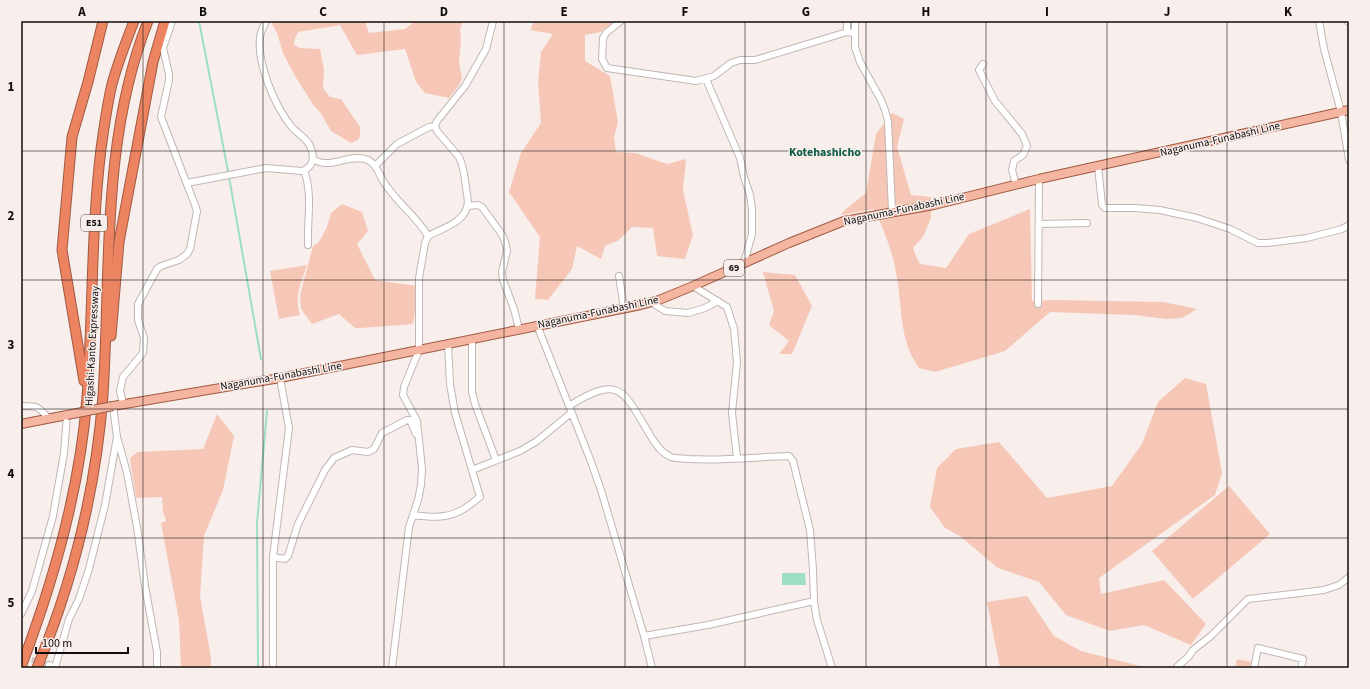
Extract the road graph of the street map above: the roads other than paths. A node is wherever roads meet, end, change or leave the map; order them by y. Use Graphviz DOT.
graph roads {
  1 [pos="103,21"];
  2 [pos="134,21"];
  3 [pos="148,21"];
  4 [pos="165,21"];
  5 [pos="172,21"];
  6 [pos="266,21"];
  7 [pos="493,21"];
  8 [pos="621,21"];
  9 [pos="847,21"];
  10 [pos="854,21"];
  11 [pos="1319,21"];
  12 [pos="851,33"];
  13 [pos="983,64"];
  14 [pos="706,79"];
  15 [pos="1345,111"];
  16 [pos="435,126"];
  17 [pos="313,160"];
  18 [pos="1349,160"];
  19 [pos="375,166"];
  20 [pos="1098,166"];
  21 [pos="304,170"];
  22 [pos="1039,179"];
  23 [pos="187,183"];
  24 [pos="1016,185"];
  25 [pos="468,206"];
  26 [pos="892,211"];
  27 [pos="1087,222"];
  28 [pos="1040,224"];
  29 [pos="1349,225"];
  30 [pos="428,236"];
  31 [pos="308,245"];
  32 [pos="744,263"];
  33 [pos="619,276"];
  34 [pos="694,286"];
  35 [pos="718,301"];
  36 [pos="651,302"];
  37 [pos="1038,304"];
  38 [pos="624,308"];
  39 [pos="537,325"];
  40 [pos="519,329"];
  41 [pos="472,339"];
  42 [pos="448,344"];
  43 [pos="419,350"];
  44 [pos="280,378"];
  45 [pos="103,394"];
  46 [pos="87,398"];
  47 [pos="122,403"];
  48 [pos="21,406"];
  49 [pos="113,406"];
  50 [pos="569,406"];
  51 [pos="571,413"];
  52 [pos="67,415"];
  53 [pos="48,419"];
  54 [pos="21,424"];
  55 [pos="117,437"];
  56 [pos="419,442"];
  57 [pos="737,458"];
  58 [pos="496,460"];
  59 [pos="472,470"];
  60 [pos="413,515"];
  61 [pos="273,557"];
  62 [pos="1349,577"];
  63 [pos="51,581"];
  64 [pos="814,601"];
  65 [pos="21,614"];
  66 [pos="644,636"];
  67 [pos="21,654"];
  68 [pos="21,666"];
  69 [pos="49,666"];
  70 [pos="37,668"];
  71 [pos="157,668"];
  72 [pos="273,668"];
  73 [pos="392,668"];
  74 [pos="652,668"];
  75 [pos="832,668"];
  76 [pos="1176,668"];
  77 [pos="1254,668"];
  78 [pos="1301,668"];
  1 -- 46 [label="highway"];
  2 -- 46 [label="highway, Higashi-Kanto Expressway / E51"];
  3 -- 45 [label="highway, Higashi-Kanto Expressway / E51"];
  4 -- 45 [label="highway"];
  5 -- 23 [label="street"];
  6 -- 17 [label="street"];
  7 -- 16 [label="street"];
  8 -- 14 [label="street"];
  9 -- 12 [label="street"];
  10 -- 12 [label="street"];
  11 -- 15 [label="street"];
  12 -- 14 [label="street"];
  12 -- 26 [label="street"];
  13 -- 24 [label="street"];
  14 -- 32 [label="street"];
  15 -- 18 [label="street"];
  15 -- 20 [label="main road, Naganuma-Funabashi Line / 69"];
  16 -- 19 [label="street"];
  16 -- 25 [label="street"];
  17 -- 19 [label="street"];
  17 -- 21 [label="street"];
  19 -- 30 [label="street"];
  20 -- 22 [label="main road, Naganuma-Funabashi Line / 69"];
  20 -- 29 [label="street"];
  21 -- 23 [label="street"];
  21 -- 31 [label="street"];
  22 -- 24 [label="main road, Naganuma-Funabashi Line / 69"];
  22 -- 28 [label="street"];
  23 -- 47 [label="street"];
  24 -- 26 [label="main road, Naganuma-Funabashi Line / 69"];
  25 -- 30 [label="street"];
  25 -- 40 [label="street"];
  26 -- 32 [label="main road, Naganuma-Funabashi Line / 69"];
  27 -- 28 [label="street"];
  28 -- 37 [label="street"];
  30 -- 43 [label="street"];
  32 -- 34 [label="main road, Naganuma-Funabashi Line / 69"];
  33 -- 38 [label="street"];
  34 -- 35 [label="street"];
  34 -- 36 [label="main road, Naganuma-Funabashi Line / 69"];
  35 -- 36 [label="street"];
  35 -- 57 [label="street"];
  36 -- 38 [label="main road, Naganuma-Funabashi Line / 69"];
  38 -- 39 [label="main road, Naganuma-Funabashi Line / 69"];
  39 -- 40 [label="main road, Naganuma-Funabashi Line / 69"];
  39 -- 50 [label="street"];
  40 -- 41 [label="main road, Naganuma-Funabashi Line / 69"];
  41 -- 42 [label="main road, Naganuma-Funabashi Line / 69"];
  41 -- 58 [label="street"];
  42 -- 43 [label="main road, Naganuma-Funabashi Line / 69"];
  42 -- 59 [label="street"];
  43 -- 44 [label="main road, Naganuma-Funabashi Line / 69"];
  43 -- 56 [label="street"];
  44 -- 47 [label="main road, Naganuma-Funabashi Line / 69"];
  44 -- 61 [label="street"];
  45 -- 70 [label="highway, Higashi-Kanto Expressway / E51"];
  46 -- 63 [label="highway, Higashi-Kanto Expressway / E51"];
  47 -- 49 [label="main road, Naganuma-Funabashi Line / 69"];
  48 -- 53 [label="street"];
  49 -- 52 [label="main road, Naganuma-Funabashi Line / 69, bridge"];
  49 -- 55 [label="street"];
  50 -- 51 [label="street"];
  50 -- 57 [label="street"];
  51 -- 58 [label="street"];
  51 -- 66 [label="street"];
  52 -- 53 [label="main road, Naganuma-Funabashi Line / 69"];
  52 -- 65 [label="street"];
  53 -- 54 [label="main road, Naganuma-Funabashi Line / 69"];
  55 -- 69 [label="street"];
  55 -- 71 [label="street"];
  56 -- 60 [label="street"];
  56 -- 61 [label="street"];
  57 -- 64 [label="street"];
  58 -- 59 [label="street"];
  59 -- 60 [label="street"];
  60 -- 73 [label="street"];
  61 -- 72 [label="street"];
  62 -- 76 [label="street"];
  63 -- 67 [label="highway"];
  63 -- 68 [label="highway, Higashi-Kanto Expressway / E51"];
  64 -- 66 [label="street"];
  64 -- 75 [label="street"];
  66 -- 74 [label="street"];
  77 -- 78 [label="street"];
}
